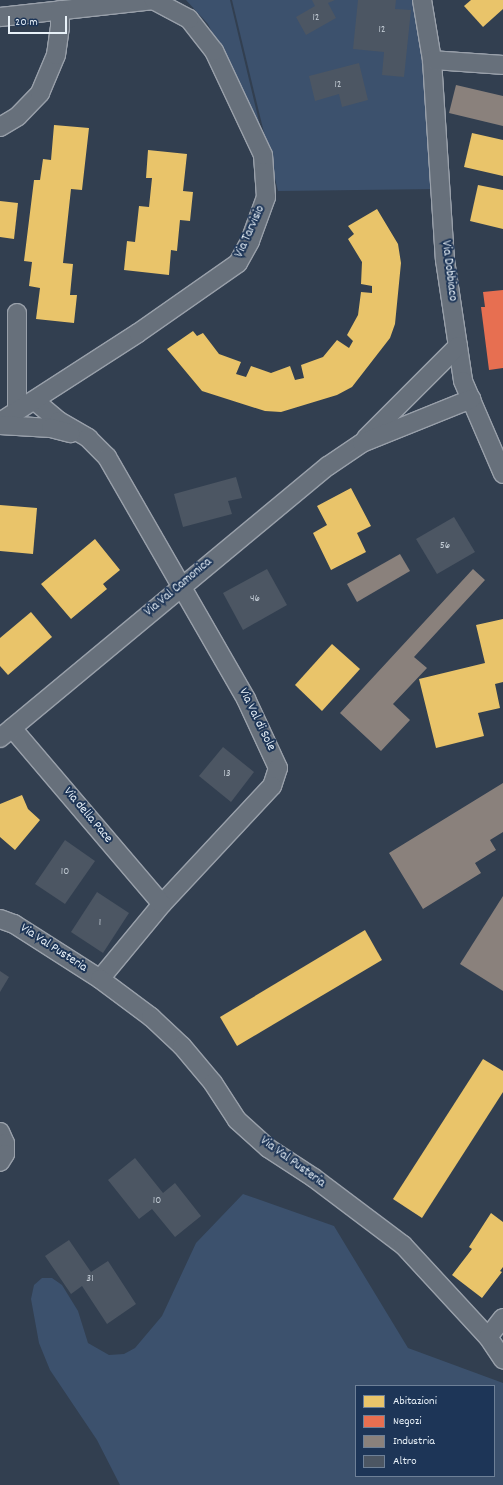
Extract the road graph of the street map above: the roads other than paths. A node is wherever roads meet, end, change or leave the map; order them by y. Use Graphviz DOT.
graph roads {
  1 [pos="154,0"];
  2 [pos="422,0"];
  3 [pos="60,10"];
  4 [pos="0,17"];
  5 [pos="432,60"];
  6 [pos="503,65"];
  7 [pos="0,127"];
  8 [pos="17,313"];
  9 [pos="458,346"];
  10 [pos="470,399"];
  11 [pos="35,401"];
  12 [pos="17,411"];
  13 [pos="0,423"];
  14 [pos="88,438"];
  15 [pos="362,443"];
  16 [pos="501,465"];
  17 [pos="183,584"];
  18 [pos="6,733"];
  19 [pos="162,904"];
  20 [pos="0,920"];
  21 [pos="100,979"];
  22 [pos="0,1132"];
  23 [pos="0,1162"];
  24 [pos="503,1318"];
  25 [pos="488,1338"];
  26 [pos="503,1358"];
  1 -- 3 [label="street, Via Tarvisio"];
  1 -- 11 [label="street, Via Tarvisio"];
  2 -- 5 [label="street, Via Dobbiaco"];
  3 -- 4 [label="street, Via Tarvisio"];
  3 -- 7 [label="street"];
  5 -- 6 [label="street"];
  5 -- 9 [label="street, Via Dobbiaco"];
  8 -- 12 [label="street"];
  9 -- 10 [label="street, Via Dobbiaco"];
  9 -- 15 [label="street, Via Val Camonica"];
  10 -- 15 [label="street, Via Val Camonica"];
  10 -- 16 [label="street, Via Dobbiaco"];
  11 -- 12 [label="street, Via Tarvisio"];
  11 -- 14 [label="street, Via Val di Sole"];
  12 -- 13 [label="street, Via Tarvisio"];
  13 -- 14 [label="street, Via Val di Sole"];
  14 -- 17 [label="street, Via Val di Sole"];
  15 -- 17 [label="street, Via Val Camonica"];
  17 -- 18 [label="street, Via Val Camonica"];
  17 -- 19 [label="street, Via Val di Sole"];
  18 -- 19 [label="street, Via della Pace"];
  19 -- 21 [label="street, Via Val di Sole"];
  20 -- 21 [label="street, Via Val Pusteria"];
  21 -- 25 [label="street, Via Val Pusteria"];
  22 -- 23 [label="street"];
  24 -- 25 [label="street"];
  25 -- 26 [label="street, Via Val Pusteria"];
}
